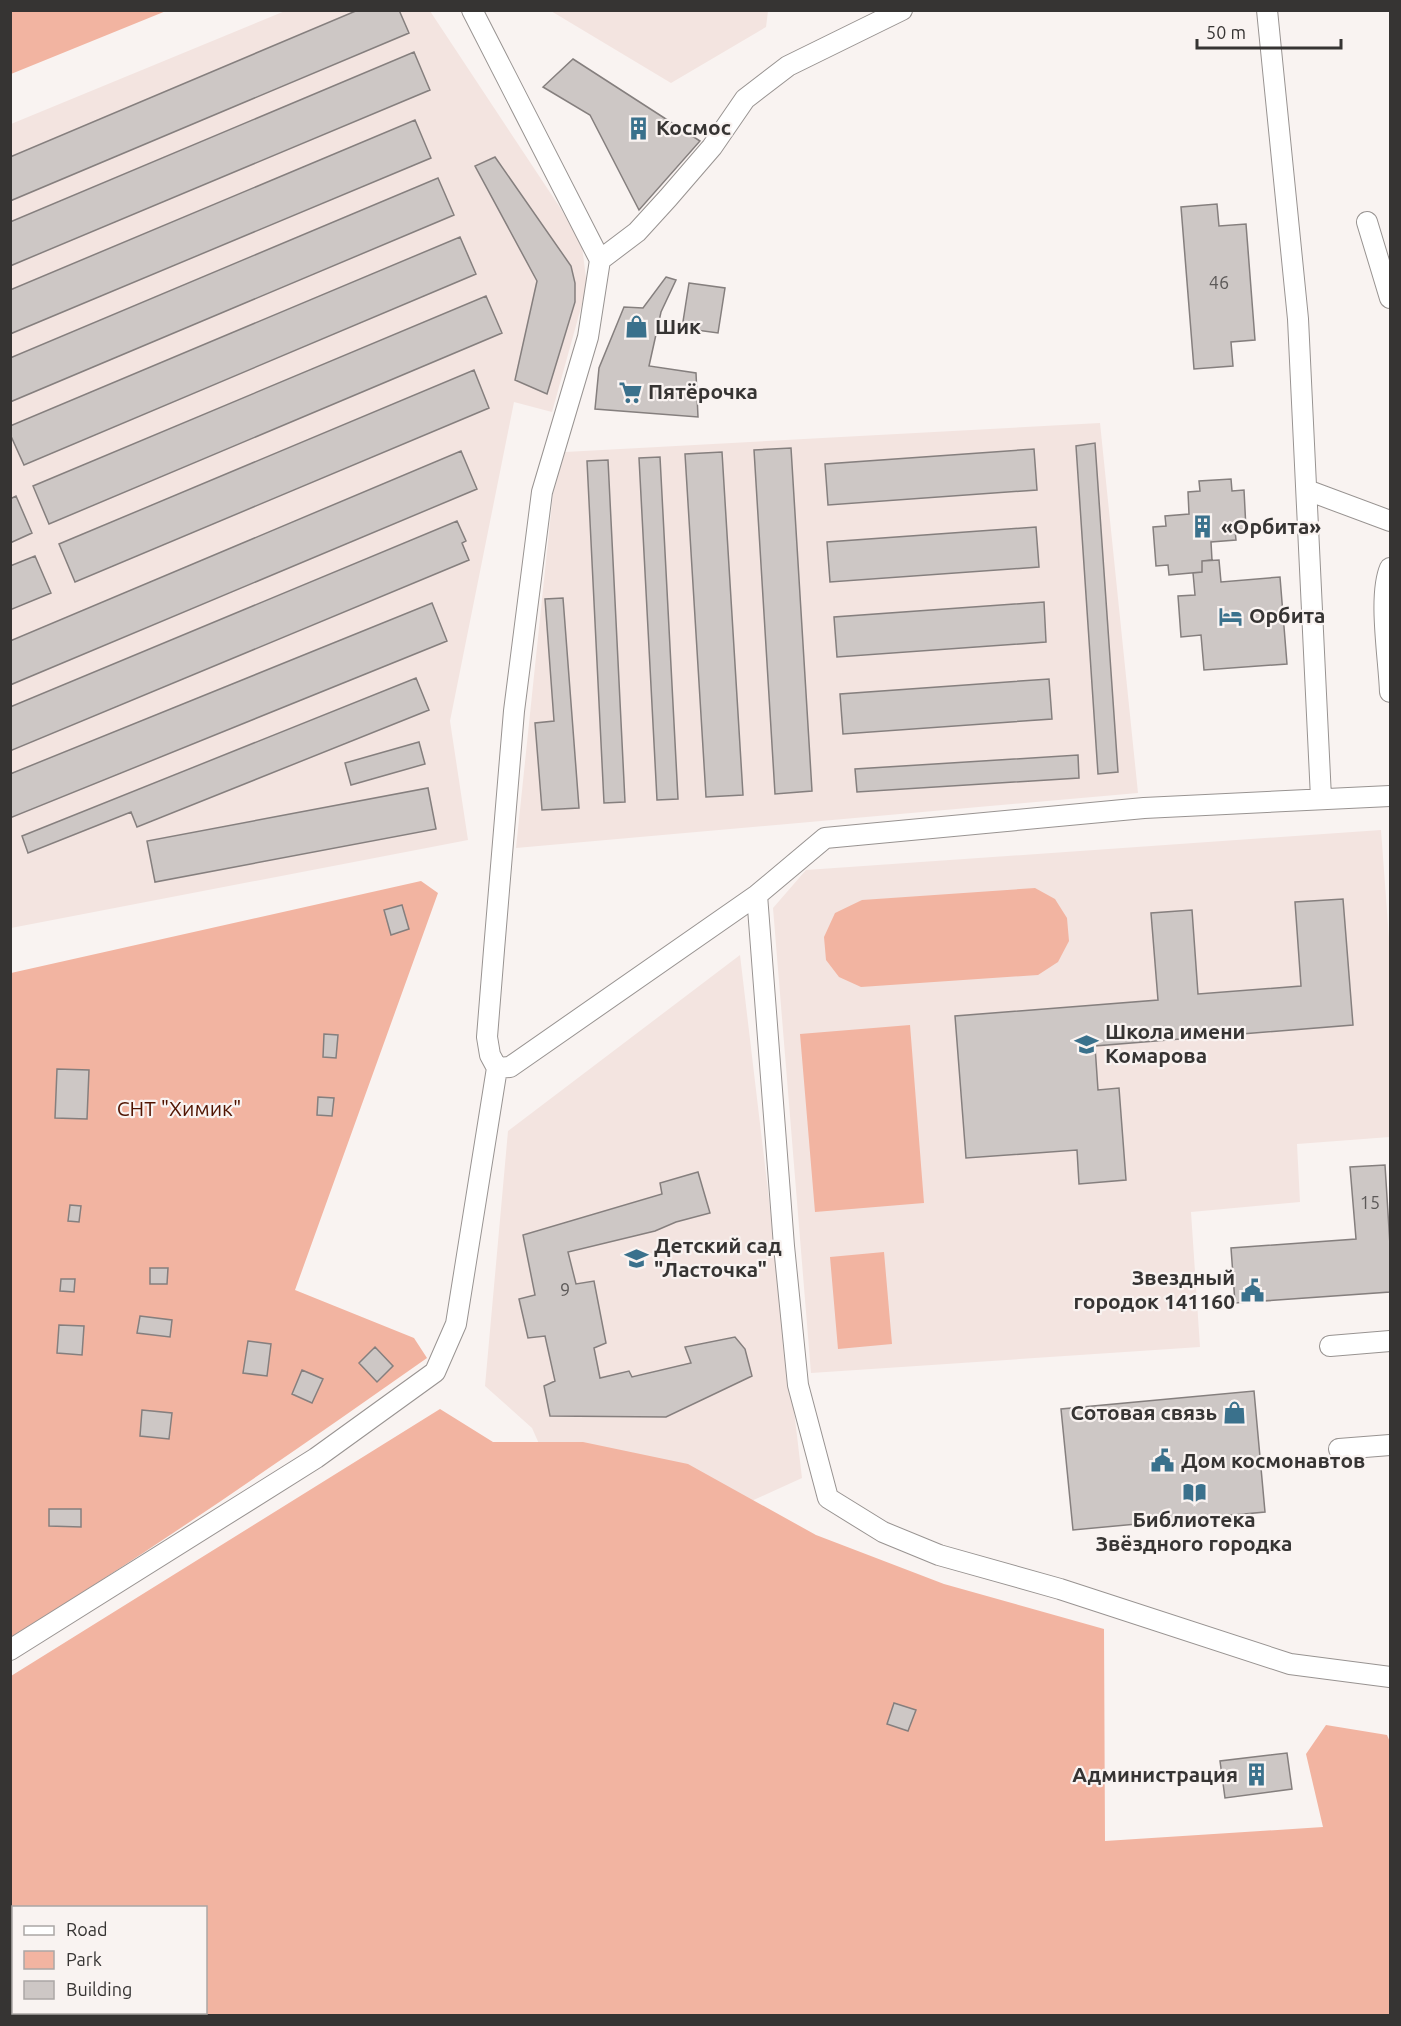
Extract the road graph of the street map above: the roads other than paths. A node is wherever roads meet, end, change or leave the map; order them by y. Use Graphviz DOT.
graph roads {
  1 [pos="472,10"];
  2 [pos="902,10"];
  3 [pos="1267,10"];
  4 [pos="1367,222"];
  5 [pos="600,260"];
  6 [pos="1390,298"];
  7 [pos="1307,490"];
  8 [pos="1390,520"];
  9 [pos="1390,568"];
  10 [pos="1390,693"];
  11 [pos="1390,796"];
  12 [pos="1322,798"];
  13 [pos="757,896"];
  14 [pos="497,1068"];
  15 [pos="1390,1341"];
  16 [pos="1330,1346"];
  17 [pos="1390,1445"];
  18 [pos="1339,1449"];
  19 [pos="10,1650"];
  20 [pos="1390,1677"];
  1 -- 5 [label="street"];
  2 -- 5 [label="street"];
  3 -- 7 [label="street"];
  4 -- 6 [label="street"];
  5 -- 14 [label="street"];
  7 -- 8 [label="street"];
  7 -- 12 [label="street"];
  9 -- 10 [label="street"];
  11 -- 12 [label="street"];
  12 -- 13 [label="street"];
  13 -- 14 [label="street"];
  13 -- 20 [label="street"];
  14 -- 19 [label="street"];
  15 -- 16 [label="street"];
  17 -- 18 [label="street"];
}
